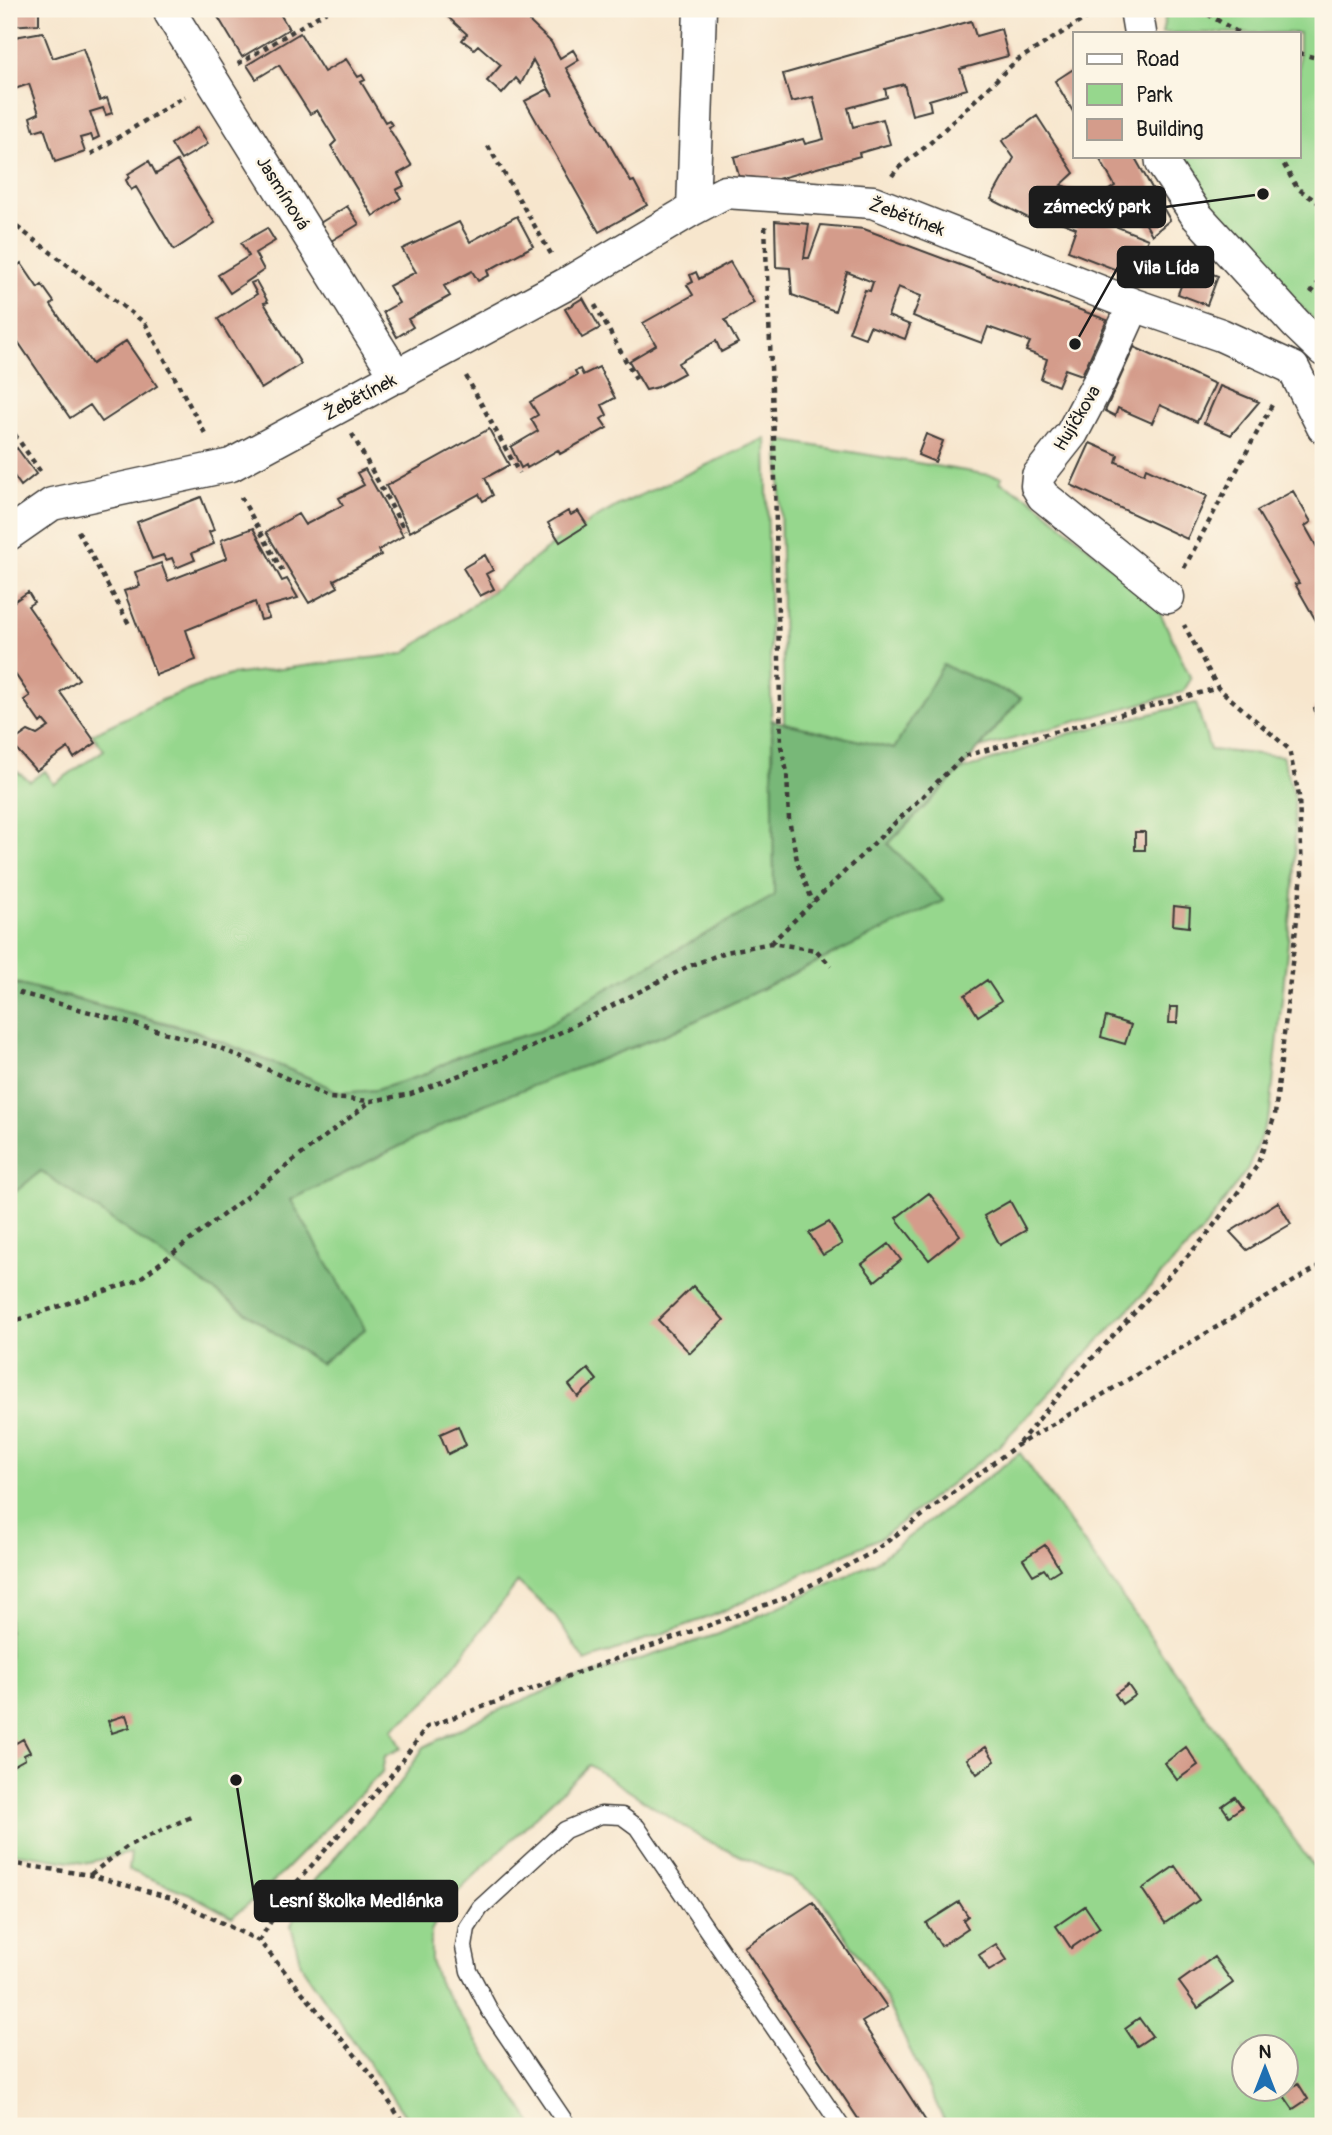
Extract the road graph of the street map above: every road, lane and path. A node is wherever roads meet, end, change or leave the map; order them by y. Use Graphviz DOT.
graph roads {
  1 [pos="170,9"];
  2 [pos="700,9"];
  3 [pos="1101,9"];
  4 [pos="1136,9"];
  5 [pos="1199,9"];
  6 [pos="1139,32"];
  7 [pos="1238,32"];
  8 [pos="1300,52"];
  9 [pos="1323,60"];
  10 [pos="488,146"];
  11 [pos="1161,158"];
  12 [pos="1280,158"];
  13 [pos="898,167"];
  14 [pos="764,194"];
  15 [pos="1323,206"];
  16 [pos="693,209"];
  17 [pos="9,221"];
  18 [pos="574,280"];
  19 [pos="1134,305"];
  20 [pos="450,348"];
  21 [pos="1323,350"];
  22 [pos="1308,369"];
  23 [pos="397,377"];
  24 [pos="638,383"];
  25 [pos="338,409"];
  26 [pos="1323,427"];
  27 [pos="224,467"];
  28 [pos="519,473"];
  29 [pos="405,531"];
  30 [pos="9,534"];
  31 [pos="284,574"];
  32 [pos="1168,597"];
  33 [pos="1218,688"];
  34 [pos="813,902"];
  35 [pos="771,943"];
  36 [pos="831,966"];
  37 [pos="9,990"];
  38 [pos="371,1101"];
  39 [pos="1323,1264"];
  40 [pos="9,1323"];
  41 [pos="1016,1446"];
  42 [pos="193,1816"];
  43 [pos="9,1863"];
  44 [pos="90,1875"];
  45 [pos="259,1941"];
  46 [pos="405,2126"];
  47 [pos="568,2126"];
  48 [pos="841,2126"];
  1 -- 23 [label="street, Jasmínová"];
  2 -- 16 [label="street"];
  3 -- 13 [label="path"];
  4 -- 6 [label="street"];
  5 -- 7 [label="path"];
  8 -- 9 [label="path"];
  10 -- 18 [label="path"];
  11 -- 21 [label="street"];
  12 -- 15 [label="path"];
  14 -- 16 [label="street, Žebětínek"];
  14 -- 19 [label="street, Žebětínek"];
  14 -- 34 [label="path"];
  16 -- 18 [label="street, Žebětínek"];
  17 -- 27 [label="path"];
  18 -- 20 [label="street, Žebětínek"];
  18 -- 24 [label="path"];
  19 -- 22 [label="street"];
  19 -- 32 [label="street, Hujíčkova"];
  20 -- 23 [label="street, Žebětínek"];
  20 -- 28 [label="path"];
  22 -- 26 [label="street"];
  22 -- 32 [label="path"];
  23 -- 25 [label="street, Žebětínek"];
  25 -- 27 [label="street, Žebětínek"];
  25 -- 29 [label="path"];
  27 -- 30 [label="street, Žebětínek"];
  27 -- 31 [label="path"];
  32 -- 33 [label="path"];
  33 -- 34 [label="path"];
  33 -- 41 [label="path"];
  34 -- 35 [label="path"];
  35 -- 36 [label="path"];
  35 -- 38 [label="path"];
  37 -- 38 [label="path"];
  38 -- 40 [label="path"];
  39 -- 41 [label="path"];
  41 -- 45 [label="path"];
  42 -- 44 [label="path"];
  43 -- 44 [label="path"];
  44 -- 45 [label="path"];
  45 -- 46 [label="path"];
  47 -- 48 [label="lane"];
}
